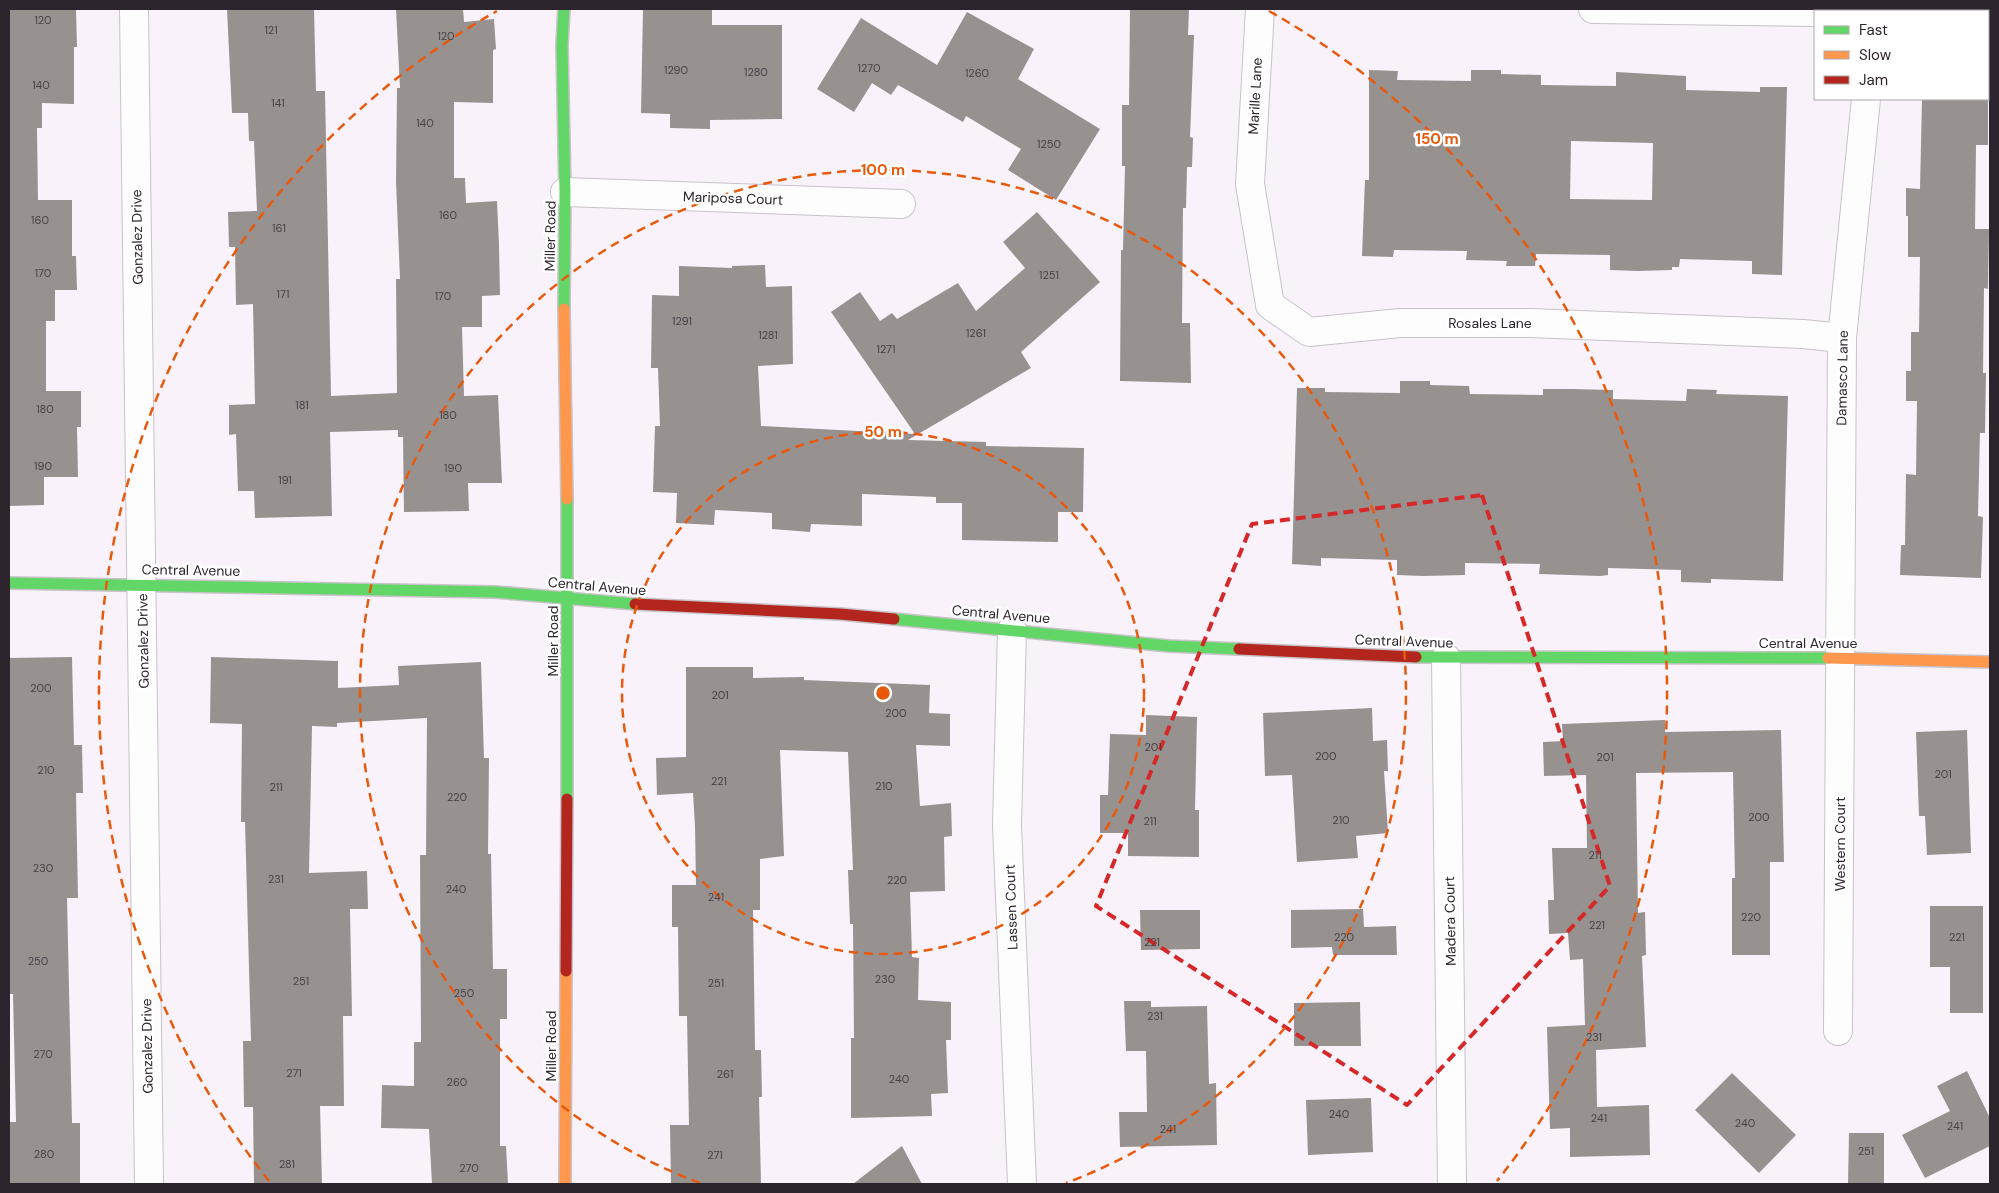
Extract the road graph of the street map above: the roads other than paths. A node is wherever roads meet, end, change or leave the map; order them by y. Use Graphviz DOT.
graph roads {
  1 [pos="134,9"];
  2 [pos="564,9"];
  3 [pos="1260,9"];
  4 [pos="1593,9"];
  5 [pos="1814,12"];
  6 [pos="1866,100"];
  7 [pos="1250,184"];
  8 [pos="565,192"];
  9 [pos="901,204"];
  10 [pos="1842,338"];
  11 [pos="9,583"];
  12 [pos="142,584"];
  13 [pos="568,599"];
  14 [pos="1012,630"];
  15 [pos="1446,658"];
  16 [pos="1840,658"];
  17 [pos="1990,662"];
  18 [pos="1838,1031"];
  19 [pos="149,1184"];
  20 [pos="565,1184"];
  21 [pos="1022,1184"];
  22 [pos="1452,1184"];
  1 -- 12 [label="street, Gonzalez Drive"];
  2 -- 8 [label="street, Miller Road"];
  3 -- 7 [label="street, Marille Lane"];
  4 -- 5 [label="street"];
  6 -- 10 [label="street, Damasco Lane"];
  7 -- 10 [label="street, Rosales Lane"];
  8 -- 9 [label="street, Mariposa Court"];
  8 -- 13 [label="street, Miller Road"];
  10 -- 16 [label="street, Damasco Lane"];
  11 -- 12 [label="street, Central Avenue"];
  12 -- 13 [label="street, Central Avenue"];
  12 -- 19 [label="street, Gonzalez Drive"];
  13 -- 14 [label="street, Central Avenue"];
  13 -- 20 [label="street, Miller Road"];
  14 -- 15 [label="street, Central Avenue"];
  14 -- 21 [label="street, Lassen Court"];
  15 -- 16 [label="street, Central Avenue"];
  15 -- 22 [label="street, Madera Court"];
  16 -- 17 [label="street, Central Avenue"];
  16 -- 18 [label="street, Western Court"];
}
